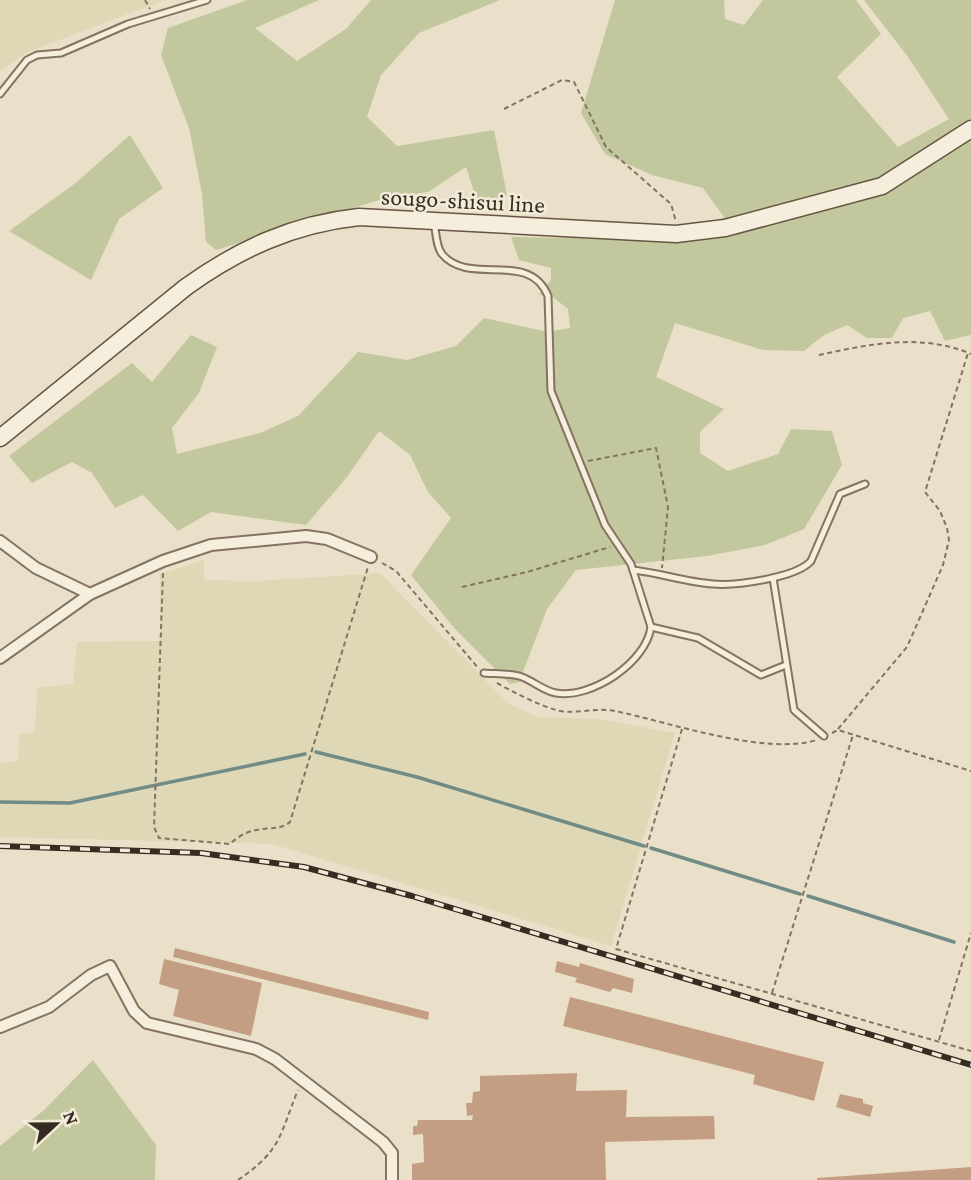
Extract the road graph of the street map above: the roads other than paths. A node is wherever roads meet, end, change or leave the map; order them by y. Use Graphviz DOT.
graph roads {
  1 [pos="207,0"];
  2 [pos="0,94"];
  3 [pos="971,129"];
  4 [pos="433,220"];
  5 [pos="0,438"];
  6 [pos="866,484"];
  7 [pos="0,541"];
  8 [pos="371,557"];
  9 [pos="633,570"];
  10 [pos="773,578"];
  11 [pos="90,594"];
  12 [pos="651,627"];
  13 [pos="0,658"];
  14 [pos="786,665"];
  15 [pos="484,673"];
  16 [pos="824,736"];
  17 [pos="0,1027"];
  18 [pos="392,1180"];
  1 -- 2 [label="lane"];
  3 -- 4 [label="main road, sougo-shisui line"];
  4 -- 5 [label="main road, sougo-shisui line"];
  4 -- 9 [label="lane"];
  6 -- 10 [label="lane"];
  7 -- 11 [label="street"];
  8 -- 11 [label="street"];
  9 -- 10 [label="lane"];
  9 -- 12 [label="lane"];
  10 -- 14 [label="lane"];
  11 -- 13 [label="street"];
  12 -- 14 [label="lane"];
  12 -- 15 [label="lane"];
  14 -- 16 [label="lane"];
  17 -- 18 [label="street"];
}
